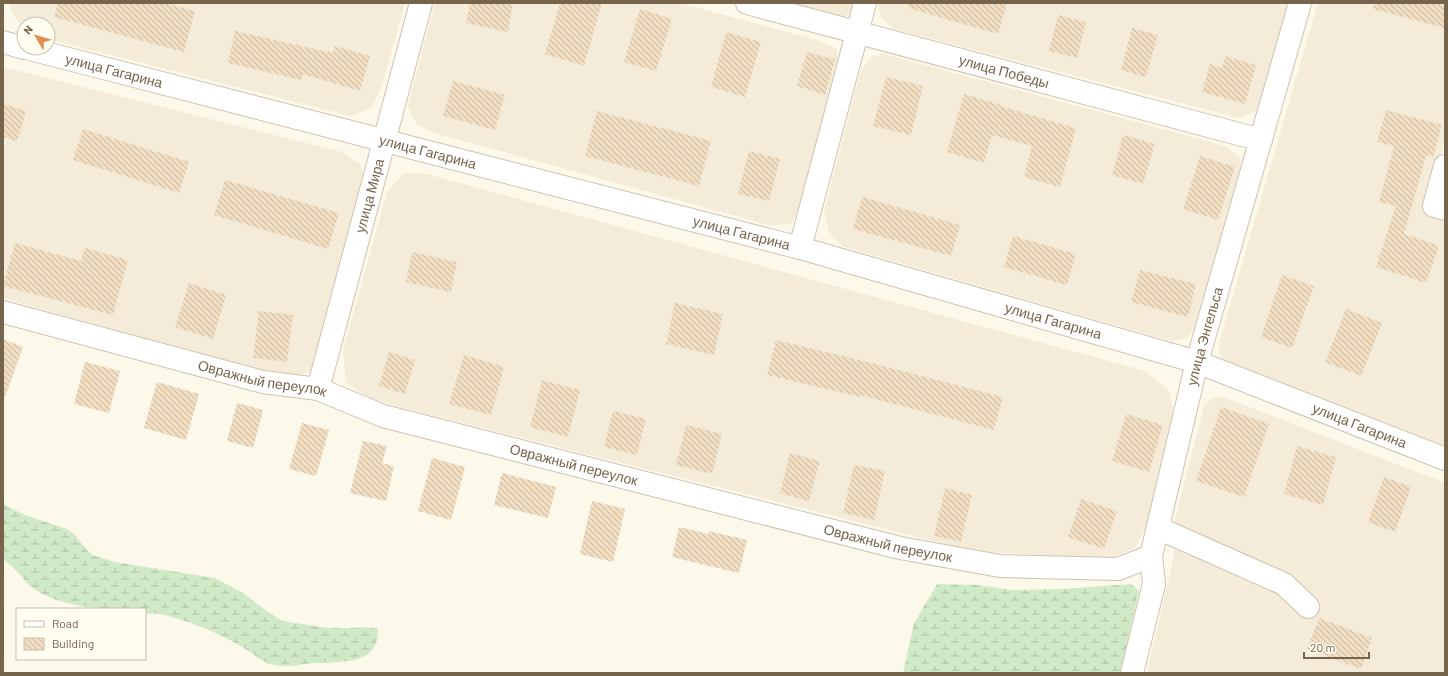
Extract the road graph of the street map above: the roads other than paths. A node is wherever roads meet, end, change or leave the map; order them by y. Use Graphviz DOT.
graph roads {
  1 [pos="421,3"];
  2 [pos="747,3"];
  3 [pos="865,3"];
  4 [pos="1300,3"];
  5 [pos="856,32"];
  6 [pos="3,42"];
  7 [pos="16,46"];
  8 [pos="56,56"];
  9 [pos="385,140"];
  10 [pos="1261,140"];
  11 [pos="1445,166"];
  12 [pos="1440,208"];
  13 [pos="800,248"];
  14 [pos="3,312"];
  15 [pos="1197,362"];
  16 [pos="318,389"];
  17 [pos="1445,459"];
  18 [pos="1158,528"];
  19 [pos="1151,556"];
  20 [pos="1308,607"];
  21 [pos="1132,673"];
  1 -- 9 [label="street, улица Мира"];
  2 -- 5 [label="street, улица Победы"];
  3 -- 5 [label="street"];
  4 -- 10 [label="street, улица Энгельса"];
  5 -- 10 [label="street, улица Победы"];
  5 -- 13 [label="street"];
  6 -- 7 [label="street, улица Гагарина"];
  8 -- 9 [label="street, улица Гагарина"];
  9 -- 13 [label="street, улица Гагарина"];
  9 -- 16 [label="street, улица Мира"];
  10 -- 15 [label="street, улица Энгельса"];
  11 -- 12 [label="street"];
  13 -- 15 [label="street, улица Гагарина"];
  14 -- 16 [label="street, Овражный переулок"];
  15 -- 17 [label="street, улица Гагарина"];
  15 -- 18 [label="street, улица Энгельса"];
  16 -- 19 [label="street, Овражный переулок"];
  18 -- 19 [label="street, улица Энгельса"];
  18 -- 20 [label="street"];
  19 -- 21 [label="street, улица Энгельса"];
}
